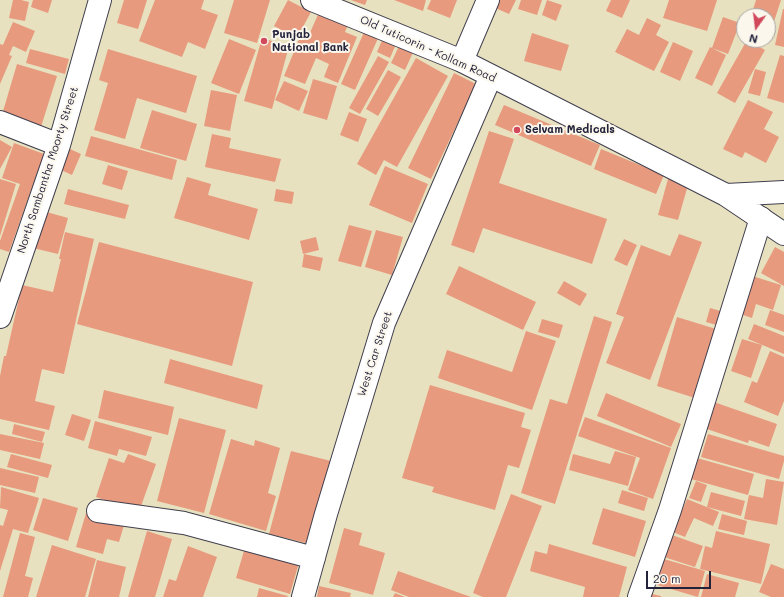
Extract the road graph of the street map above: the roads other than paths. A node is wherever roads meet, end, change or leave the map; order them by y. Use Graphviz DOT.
graph roads {
  1 [pos="100,0"];
  2 [pos="312,0"];
  3 [pos="488,0"];
  4 [pos="462,61"];
  5 [pos="491,76"];
  6 [pos="0,122"];
  7 [pos="59,145"];
  8 [pos="784,192"];
  9 [pos="726,195"];
  10 [pos="760,218"];
  11 [pos="784,234"];
  12 [pos="8,271"];
  13 [pos="0,317"];
  14 [pos="98,511"];
  15 [pos="314,558"];
  16 [pos="303,597"];
  17 [pos="639,597"];
  1 -- 7 [label="street, North Sambantha Moorty Street"];
  2 -- 4 [label="street, Old Tuticorin - Kollam Road"];
  3 -- 4 [label="street"];
  4 -- 5 [label="street, Old Tuticorin - Kollam Road"];
  5 -- 9 [label="street, Old Tuticorin - Kollam Road"];
  5 -- 15 [label="street, West Car Street"];
  6 -- 7 [label="street"];
  7 -- 12 [label="street, North Sambantha Moorty Street"];
  8 -- 9 [label="street, Old Tuticorin - Kollam Road"];
  9 -- 10 [label="street"];
  10 -- 11 [label="street"];
  10 -- 17 [label="street"];
  12 -- 13 [label="street, North Sambantha Moorty Street"];
  14 -- 15 [label="street"];
  15 -- 16 [label="street, West Car Street"];
}
